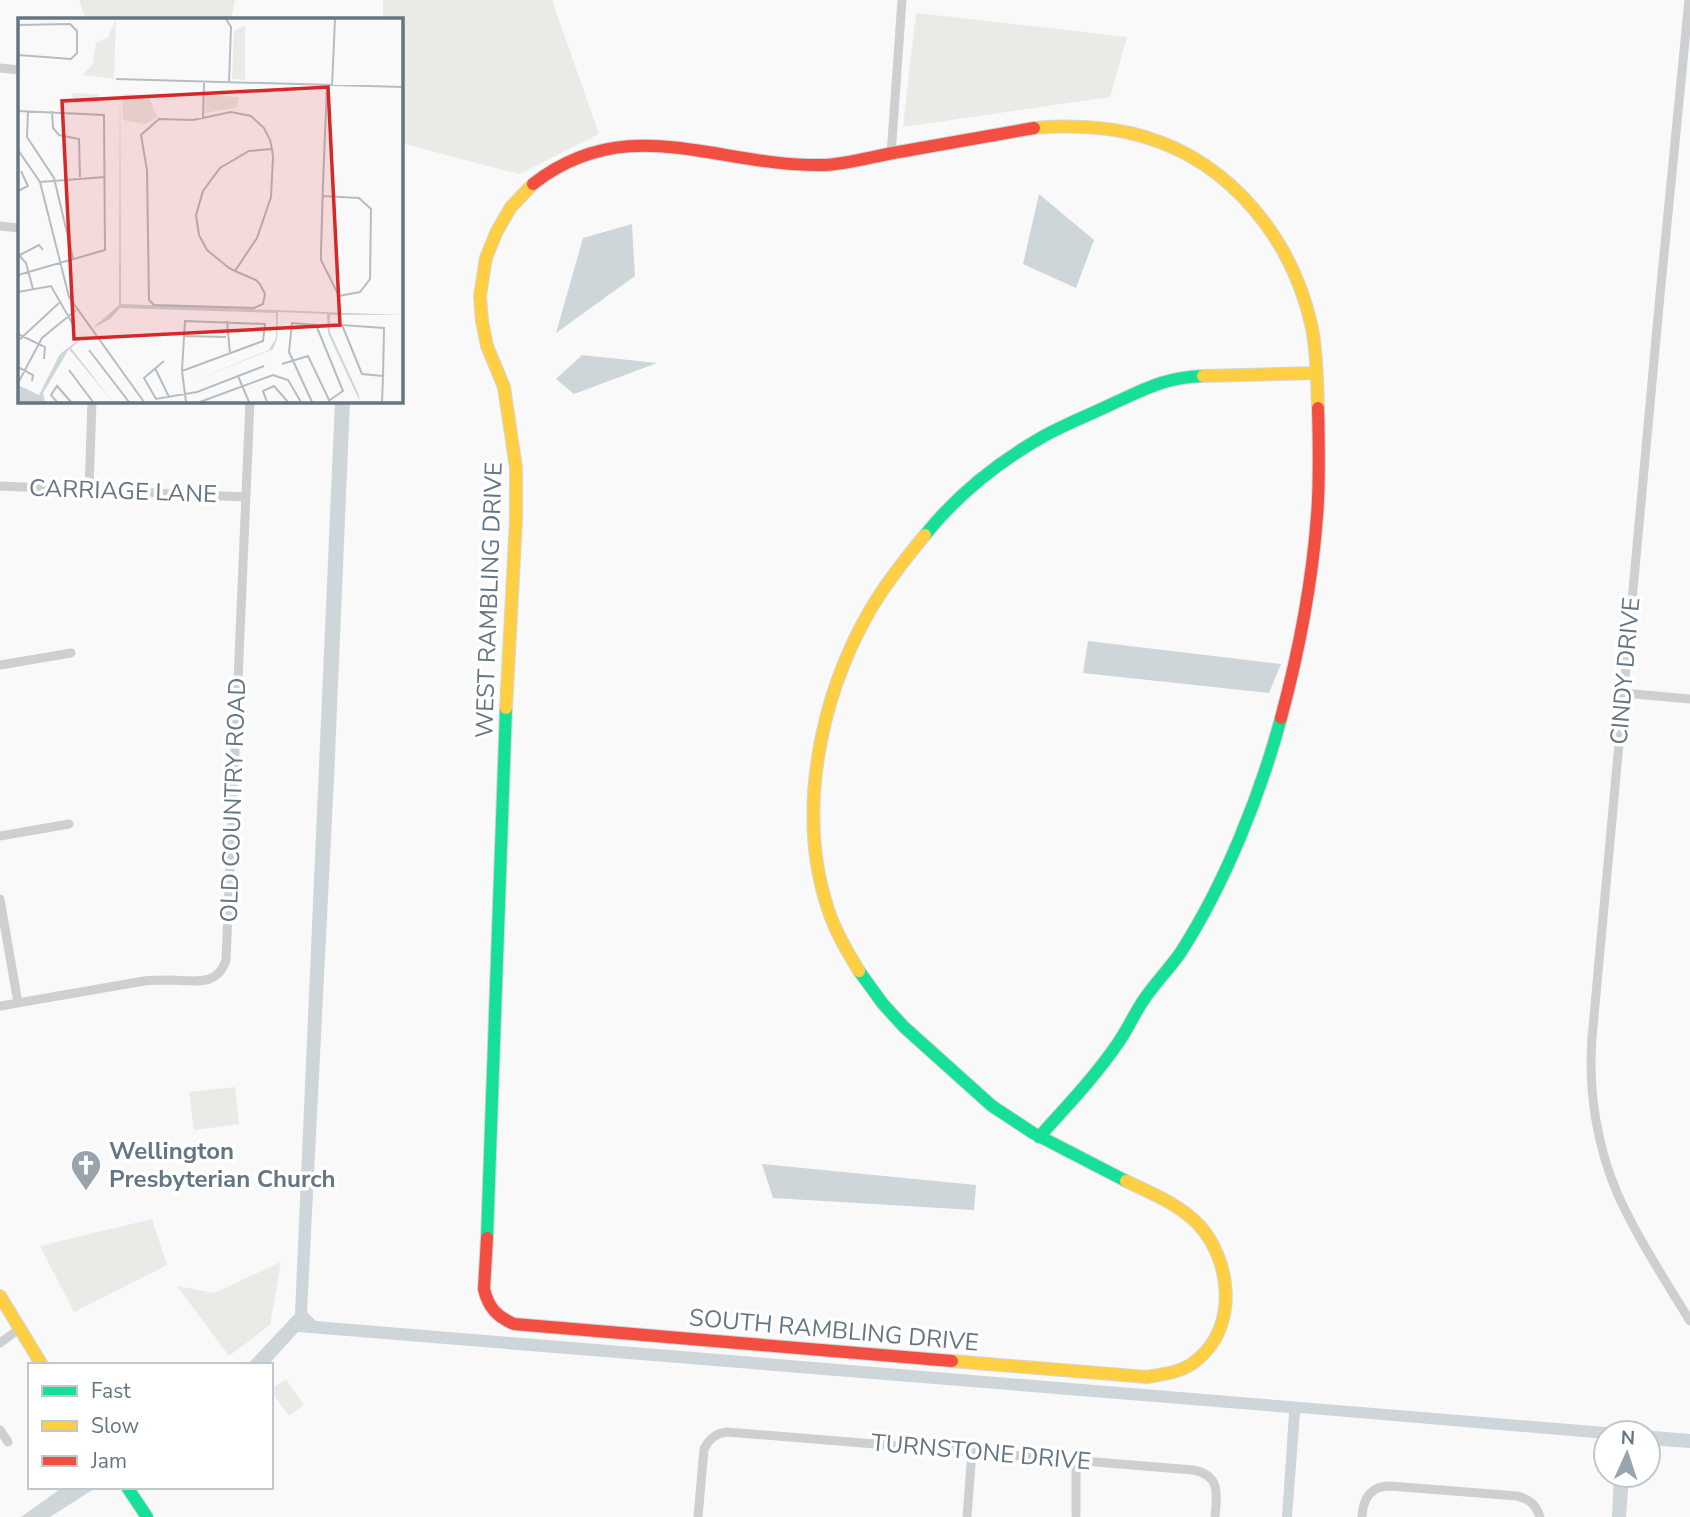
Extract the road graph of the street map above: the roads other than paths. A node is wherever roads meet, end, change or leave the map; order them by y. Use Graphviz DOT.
graph roads {
  1 [pos="902,0"];
  2 [pos="1689,0"];
  3 [pos="0,68"];
  4 [pos="18,70"];
  5 [pos="891,155"];
  6 [pos="0,226"];
  7 [pos="18,228"];
  8 [pos="1317,373"];
  9 [pos="92,402"];
  10 [pos="250,402"];
  11 [pos="0,486"];
  12 [pos="89,490"];
  13 [pos="246,496"];
  14 [pos="71,653"];
  15 [pos="0,666"];
  16 [pos="1623,693"];
  17 [pos="1690,699"];
  18 [pos="69,824"];
  19 [pos="0,836"];
  20 [pos="0,899"];
  21 [pos="18,1003"];
  22 [pos="0,1006"];
  23 [pos="1040,1137"];
  24 [pos="485,1282"];
  25 [pos="0,1296"];
  26 [pos="1690,1321"];
  27 [pos="19,1329"];
  28 [pos="0,1343"];
  29 [pos="41,1363"];
  30 [pos="0,1430"];
  31 [pos="8,1442"];
  32 [pos="972,1451"];
  33 [pos="1076,1460"];
  34 [pos="128,1489"];
  35 [pos="1076,1515"];
  36 [pos="148,1517"];
  37 [pos="698,1517"];
  38 [pos="967,1517"];
  39 [pos="1215,1517"];
  40 [pos="1362,1517"];
  41 [pos="1540,1517"];
  1 -- 5 [label="street"];
  2 -- 16 [label="street, CINDY DRIVE"];
  3 -- 4 [label="street"];
  5 -- 8 [label="street, WEST RAMBLING DRIVE"];
  5 -- 24 [label="street, WEST RAMBLING DRIVE"];
  6 -- 7 [label="street"];
  8 -- 23 [label="street, WEST RAMBLING DRIVE"];
  8 -- 23 [label="street"];
  9 -- 12 [label="street"];
  10 -- 13 [label="street, OLD COUNTRY ROAD"];
  11 -- 12 [label="street, CARRIAGE LANE"];
  12 -- 13 [label="street, CARRIAGE LANE"];
  13 -- 21 [label="street, OLD COUNTRY ROAD"];
  14 -- 15 [label="street"];
  16 -- 17 [label="street"];
  16 -- 26 [label="street, CINDY DRIVE"];
  18 -- 19 [label="street"];
  20 -- 21 [label="street"];
  21 -- 22 [label="street, OLD COUNTRY ROAD"];
  23 -- 24 [label="street, SOUTH RAMBLING DRIVE"];
  25 -- 27 [label="street"];
  27 -- 28 [label="street"];
  27 -- 29 [label="street"];
  30 -- 31 [label="street"];
  32 -- 33 [label="street, TURNSTONE DRIVE"];
  32 -- 37 [label="street, TURNSTONE DRIVE"];
  32 -- 38 [label="street"];
  33 -- 35 [label="street"];
  33 -- 39 [label="street, TURNSTONE DRIVE"];
  34 -- 36 [label="street"];
  40 -- 41 [label="street"];
}
